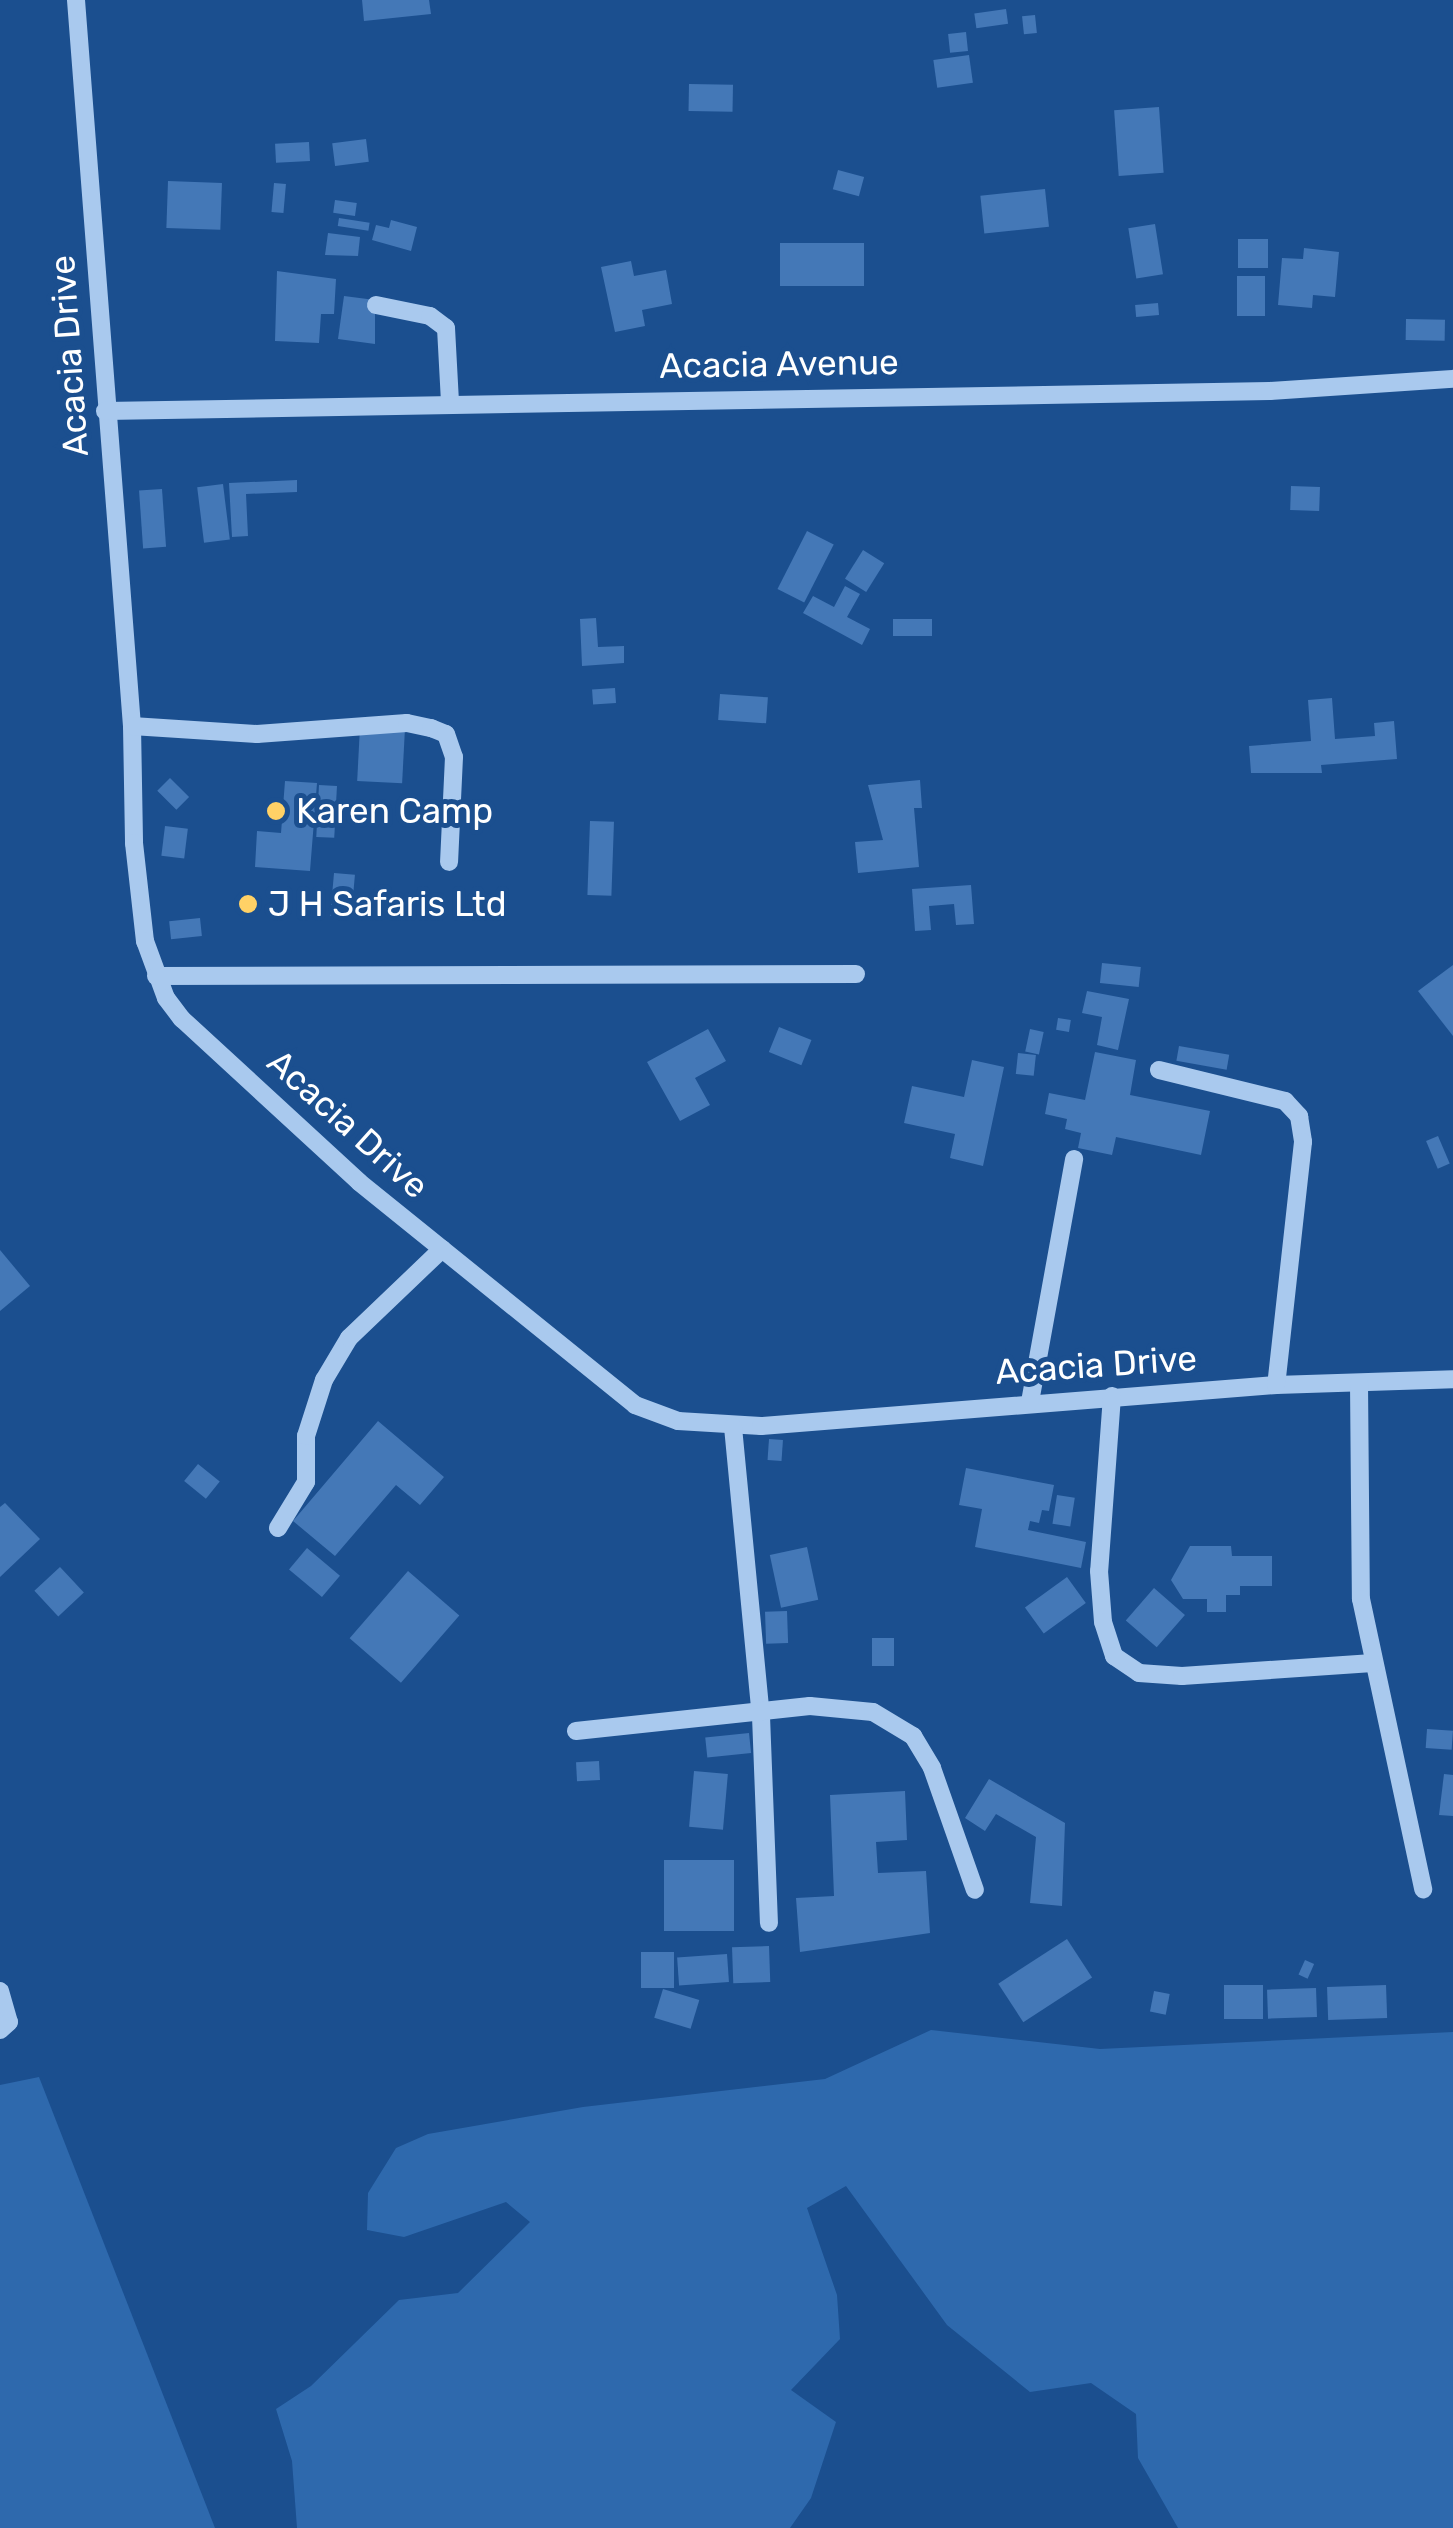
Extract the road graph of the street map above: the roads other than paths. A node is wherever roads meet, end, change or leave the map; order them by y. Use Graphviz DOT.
graph roads {
  1 [pos="76,0"];
  2 [pos="376,305"];
  3 [pos="1453,379"];
  4 [pos="450,403"];
  5 [pos="105,411"];
  6 [pos="132,726"];
  7 [pos="450,862"];
  8 [pos="856,974"];
  9 [pos="156,976"];
  10 [pos="1158,1070"];
  11 [pos="1074,1158"];
  12 [pos="442,1249"];
  13 [pos="1453,1380"];
  14 [pos="1359,1383"];
  15 [pos="1276,1385"];
  16 [pos="1112,1396"];
  17 [pos="1030,1402"];
  18 [pos="733,1427"];
  19 [pos="278,1528"];
  20 [pos="1372,1664"];
  21 [pos="762,1716"];
  22 [pos="576,1731"];
  23 [pos="1423,1888"];
  24 [pos="974,1890"];
  25 [pos="768,1923"];
  26 [pos="0,1991"];
  27 [pos="0,2030"];
  1 -- 5 [label="street, Acacia Drive"];
  2 -- 4 [label="street"];
  3 -- 4 [label="street, Acacia Avenue"];
  4 -- 5 [label="street, Acacia Avenue"];
  5 -- 6 [label="street, Acacia Drive"];
  6 -- 7 [label="street"];
  6 -- 9 [label="street, Acacia Drive"];
  8 -- 9 [label="street"];
  9 -- 12 [label="street, Acacia Drive"];
  10 -- 15 [label="street"];
  11 -- 17 [label="street"];
  12 -- 18 [label="street, Acacia Drive"];
  12 -- 19 [label="street"];
  13 -- 14 [label="street, Acacia Drive"];
  14 -- 15 [label="street, Acacia Drive"];
  14 -- 20 [label="street"];
  15 -- 16 [label="street, Acacia Drive"];
  16 -- 17 [label="street, Acacia Drive"];
  16 -- 20 [label="street"];
  17 -- 18 [label="street, Acacia Drive"];
  18 -- 21 [label="street"];
  20 -- 23 [label="street"];
  21 -- 22 [label="street"];
  21 -- 24 [label="street"];
  21 -- 25 [label="street"];
  26 -- 27 [label="street"];
}
